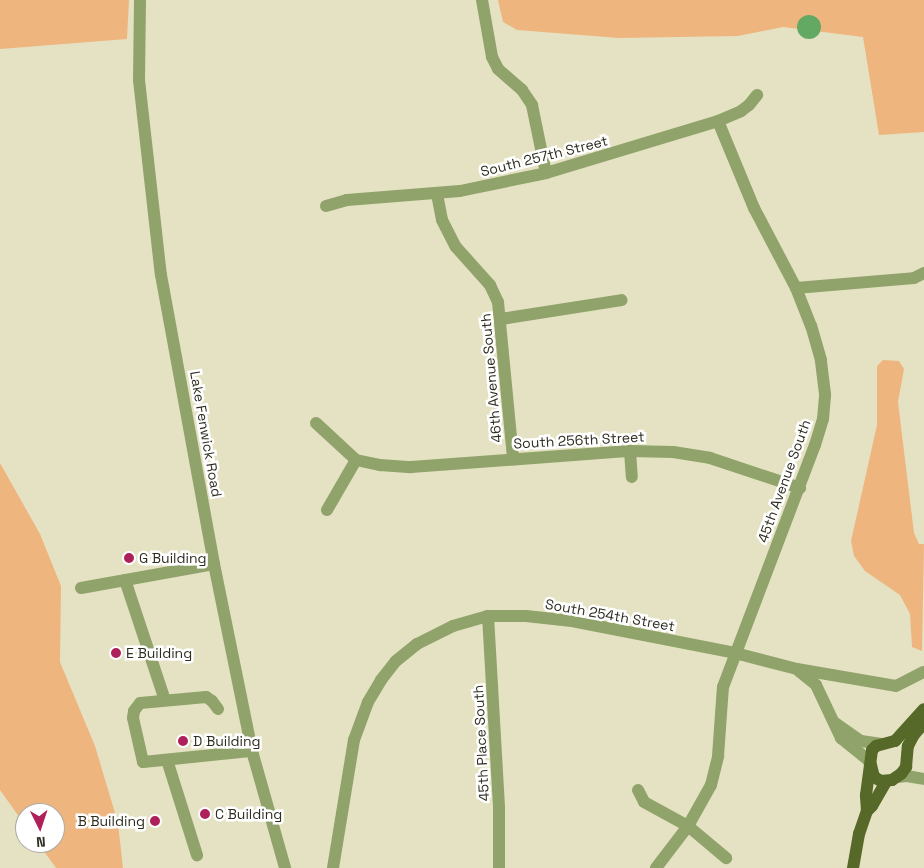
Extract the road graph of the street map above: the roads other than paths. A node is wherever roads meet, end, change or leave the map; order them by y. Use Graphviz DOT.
graph roads {
  1 [pos="140,0"];
  2 [pos="482,0"];
  3 [pos="756,95"];
  4 [pos="718,121"];
  5 [pos="546,173"];
  6 [pos="437,194"];
  7 [pos="326,206"];
  8 [pos="924,272"];
  9 [pos="796,288"];
  10 [pos="622,300"];
  11 [pos="502,319"];
  12 [pos="316,423"];
  13 [pos="630,451"];
  14 [pos="513,459"];
  15 [pos="356,460"];
  16 [pos="632,477"];
  17 [pos="800,488"];
  18 [pos="327,510"];
  19 [pos="214,564"];
  20 [pos="125,580"];
  21 [pos="81,588"];
  22 [pos="488,616"];
  23 [pos="735,653"];
  24 [pos="797,669"];
  25 [pos="924,672"];
  26 [pos="165,700"];
  27 [pos="218,709"];
  28 [pos="924,709"];
  29 [pos="834,723"];
  30 [pos="924,723"];
  31 [pos="886,743"];
  32 [pos="252,751"];
  33 [pos="907,756"];
  34 [pos="167,760"];
  35 [pos="870,765"];
  36 [pos="924,772"];
  37 [pos="924,779"];
  38 [pos="891,780"];
  39 [pos="638,790"];
  40 [pos="867,811"];
  41 [pos="688,826"];
  42 [pos="197,855"];
  43 [pos="726,858"];
  44 [pos="333,865"];
  45 [pos="285,868"];
  46 [pos="320,868"];
  47 [pos="499,868"];
  48 [pos="656,868"];
  49 [pos="853,868"];
  1 -- 19 [label="street, Lake Fenwick Road"];
  2 -- 5 [label="street"];
  3 -- 4 [label="street, South 257th Street"];
  4 -- 5 [label="street, South 257th Street"];
  4 -- 9 [label="street, 45th Avenue South"];
  5 -- 6 [label="street, South 257th Street"];
  6 -- 7 [label="street, South 257th Street"];
  6 -- 11 [label="street, 46th Avenue South"];
  8 -- 9 [label="street"];
  9 -- 17 [label="street, 45th Avenue South"];
  10 -- 11 [label="street"];
  11 -- 14 [label="street, 46th Avenue South"];
  12 -- 15 [label="street"];
  13 -- 14 [label="street, South 256th Street"];
  13 -- 16 [label="street"];
  13 -- 17 [label="street, South 256th Street"];
  14 -- 15 [label="street, South 256th Street"];
  15 -- 18 [label="street"];
  17 -- 23 [label="street, 45th Avenue South"];
  19 -- 20 [label="street"];
  19 -- 32 [label="street, Lake Fenwick Road"];
  20 -- 21 [label="street"];
  20 -- 26 [label="street"];
  22 -- 23 [label="street, South 254th Street"];
  22 -- 44 [label="street, South 254th Street"];
  22 -- 47 [label="street, 45th Place South"];
  23 -- 24 [label="street, South 254th Street"];
  23 -- 41 [label="street, 45th Avenue South"];
  24 -- 25 [label="street, South 254th Street"];
  24 -- 29 [label="street"];
  26 -- 27 [label="street"];
  26 -- 34 [label="street"];
  28 -- 31 [label="main road"];
  29 -- 31 [label="street"];
  29 -- 35 [label="street"];
  30 -- 33 [label="main road"];
  31 -- 33 [label="main road"];
  31 -- 35 [label="main road"];
  32 -- 34 [label="street"];
  32 -- 45 [label="street, Lake Fenwick Road"];
  33 -- 36 [label="street"];
  33 -- 38 [label="main road"];
  34 -- 42 [label="street"];
  35 -- 38 [label="main road"];
  35 -- 40 [label="main road"];
  37 -- 38 [label="street"];
  38 -- 40 [label="main road"];
  39 -- 41 [label="street"];
  40 -- 49 [label="main road"];
  41 -- 43 [label="street"];
  41 -- 48 [label="street, 45th Avenue South"];
  44 -- 46 [label="street"];
}
